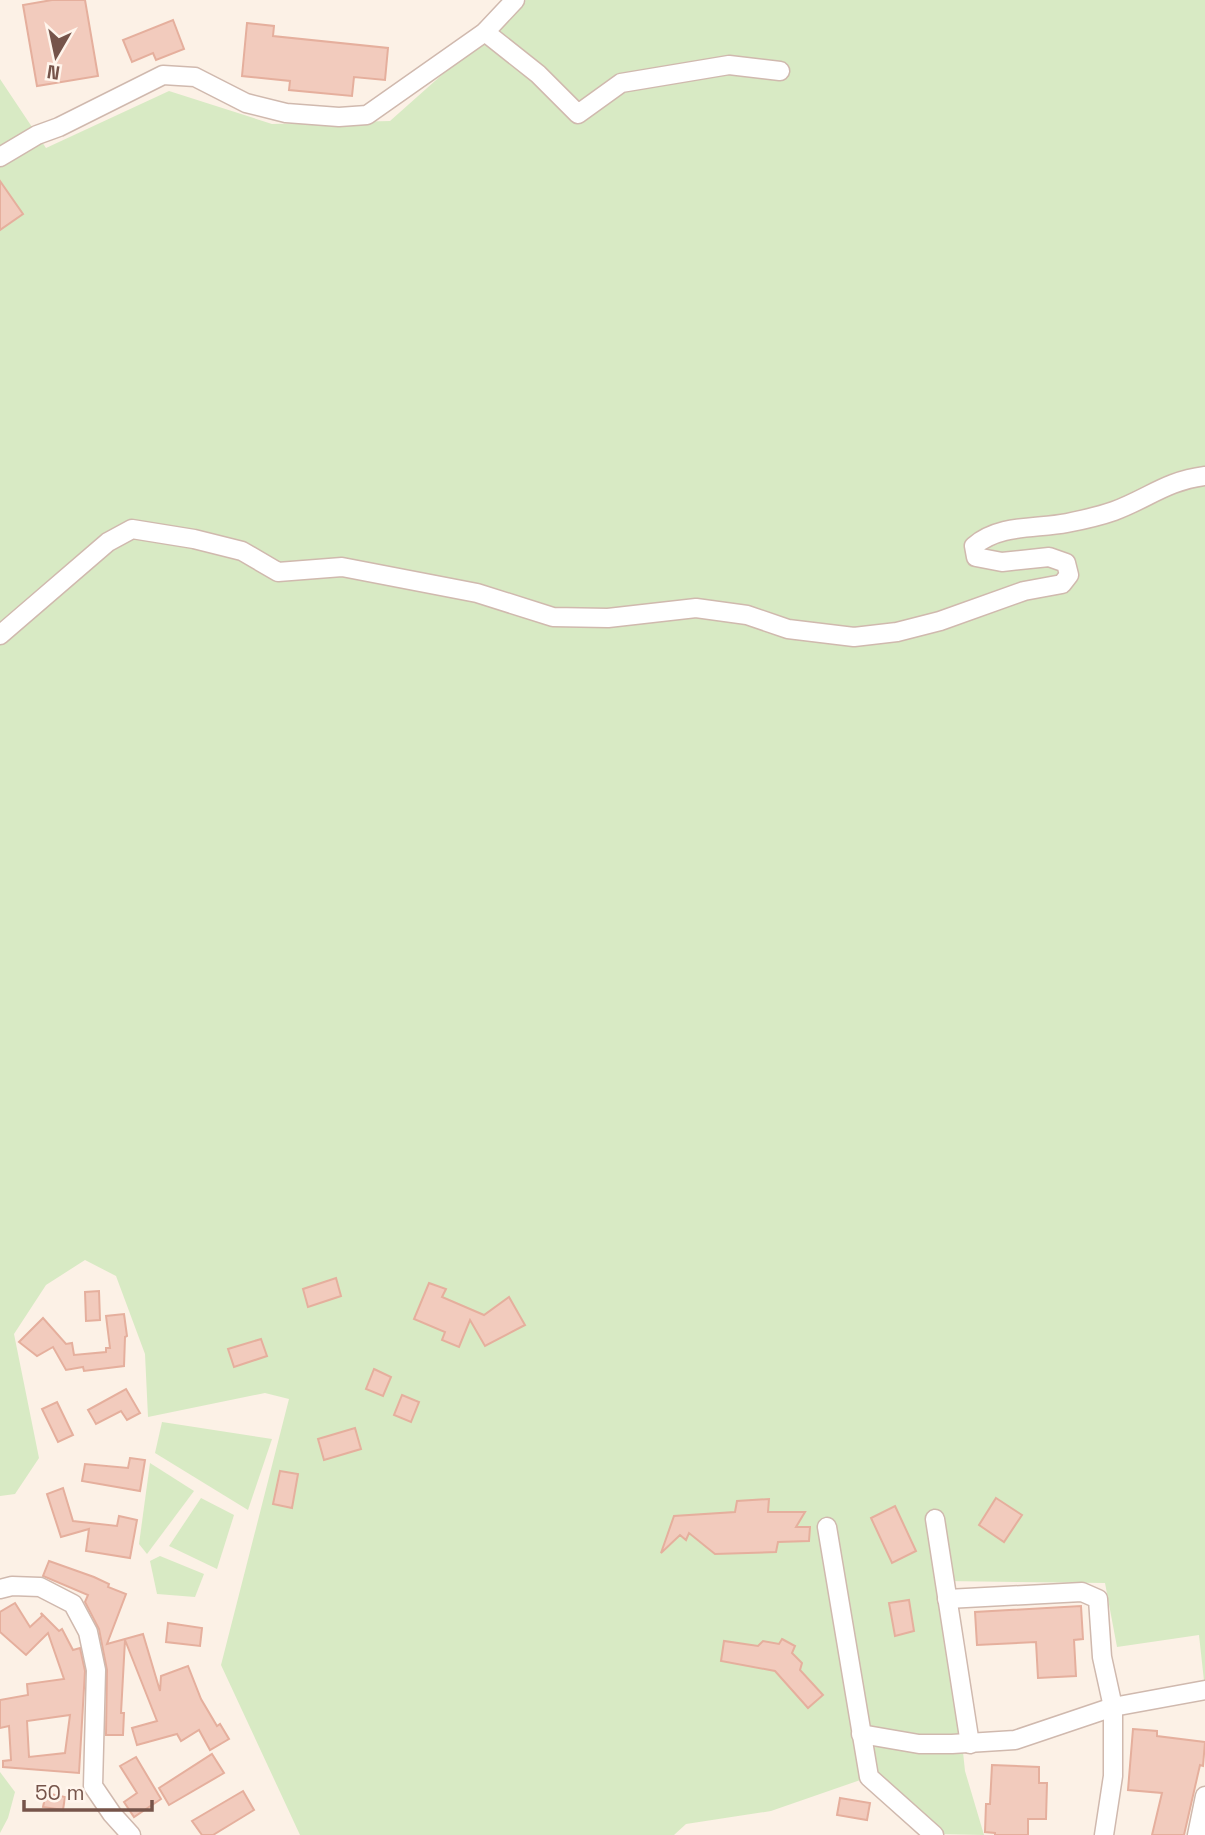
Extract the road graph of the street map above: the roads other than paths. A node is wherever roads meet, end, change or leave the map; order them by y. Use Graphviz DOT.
graph roads {
  1 [pos="515,0"];
  2 [pos="485,32"];
  3 [pos="780,71"];
  4 [pos="0,156"];
  5 [pos="1205,476"];
  6 [pos="0,635"];
  7 [pos="936,1519"];
  8 [pos="827,1527"];
  9 [pos="0,1589"];
  10 [pos="947,1599"];
  11 [pos="1205,1690"];
  12 [pos="1113,1706"];
  13 [pos="861,1734"];
  14 [pos="970,1744"];
  15 [pos="1205,1796"];
  16 [pos="131,1835"];
  17 [pos="934,1835"];
  18 [pos="1104,1835"];
  19 [pos="1197,1835"];
  1 -- 2 [label="street"];
  2 -- 3 [label="street"];
  2 -- 4 [label="street"];
  5 -- 6 [label="street"];
  7 -- 10 [label="street"];
  8 -- 13 [label="street"];
  9 -- 16 [label="street"];
  10 -- 12 [label="street"];
  10 -- 14 [label="street"];
  11 -- 12 [label="street"];
  12 -- 14 [label="street"];
  12 -- 18 [label="street"];
  13 -- 14 [label="street"];
  13 -- 17 [label="street"];
  15 -- 19 [label="street"];
}
